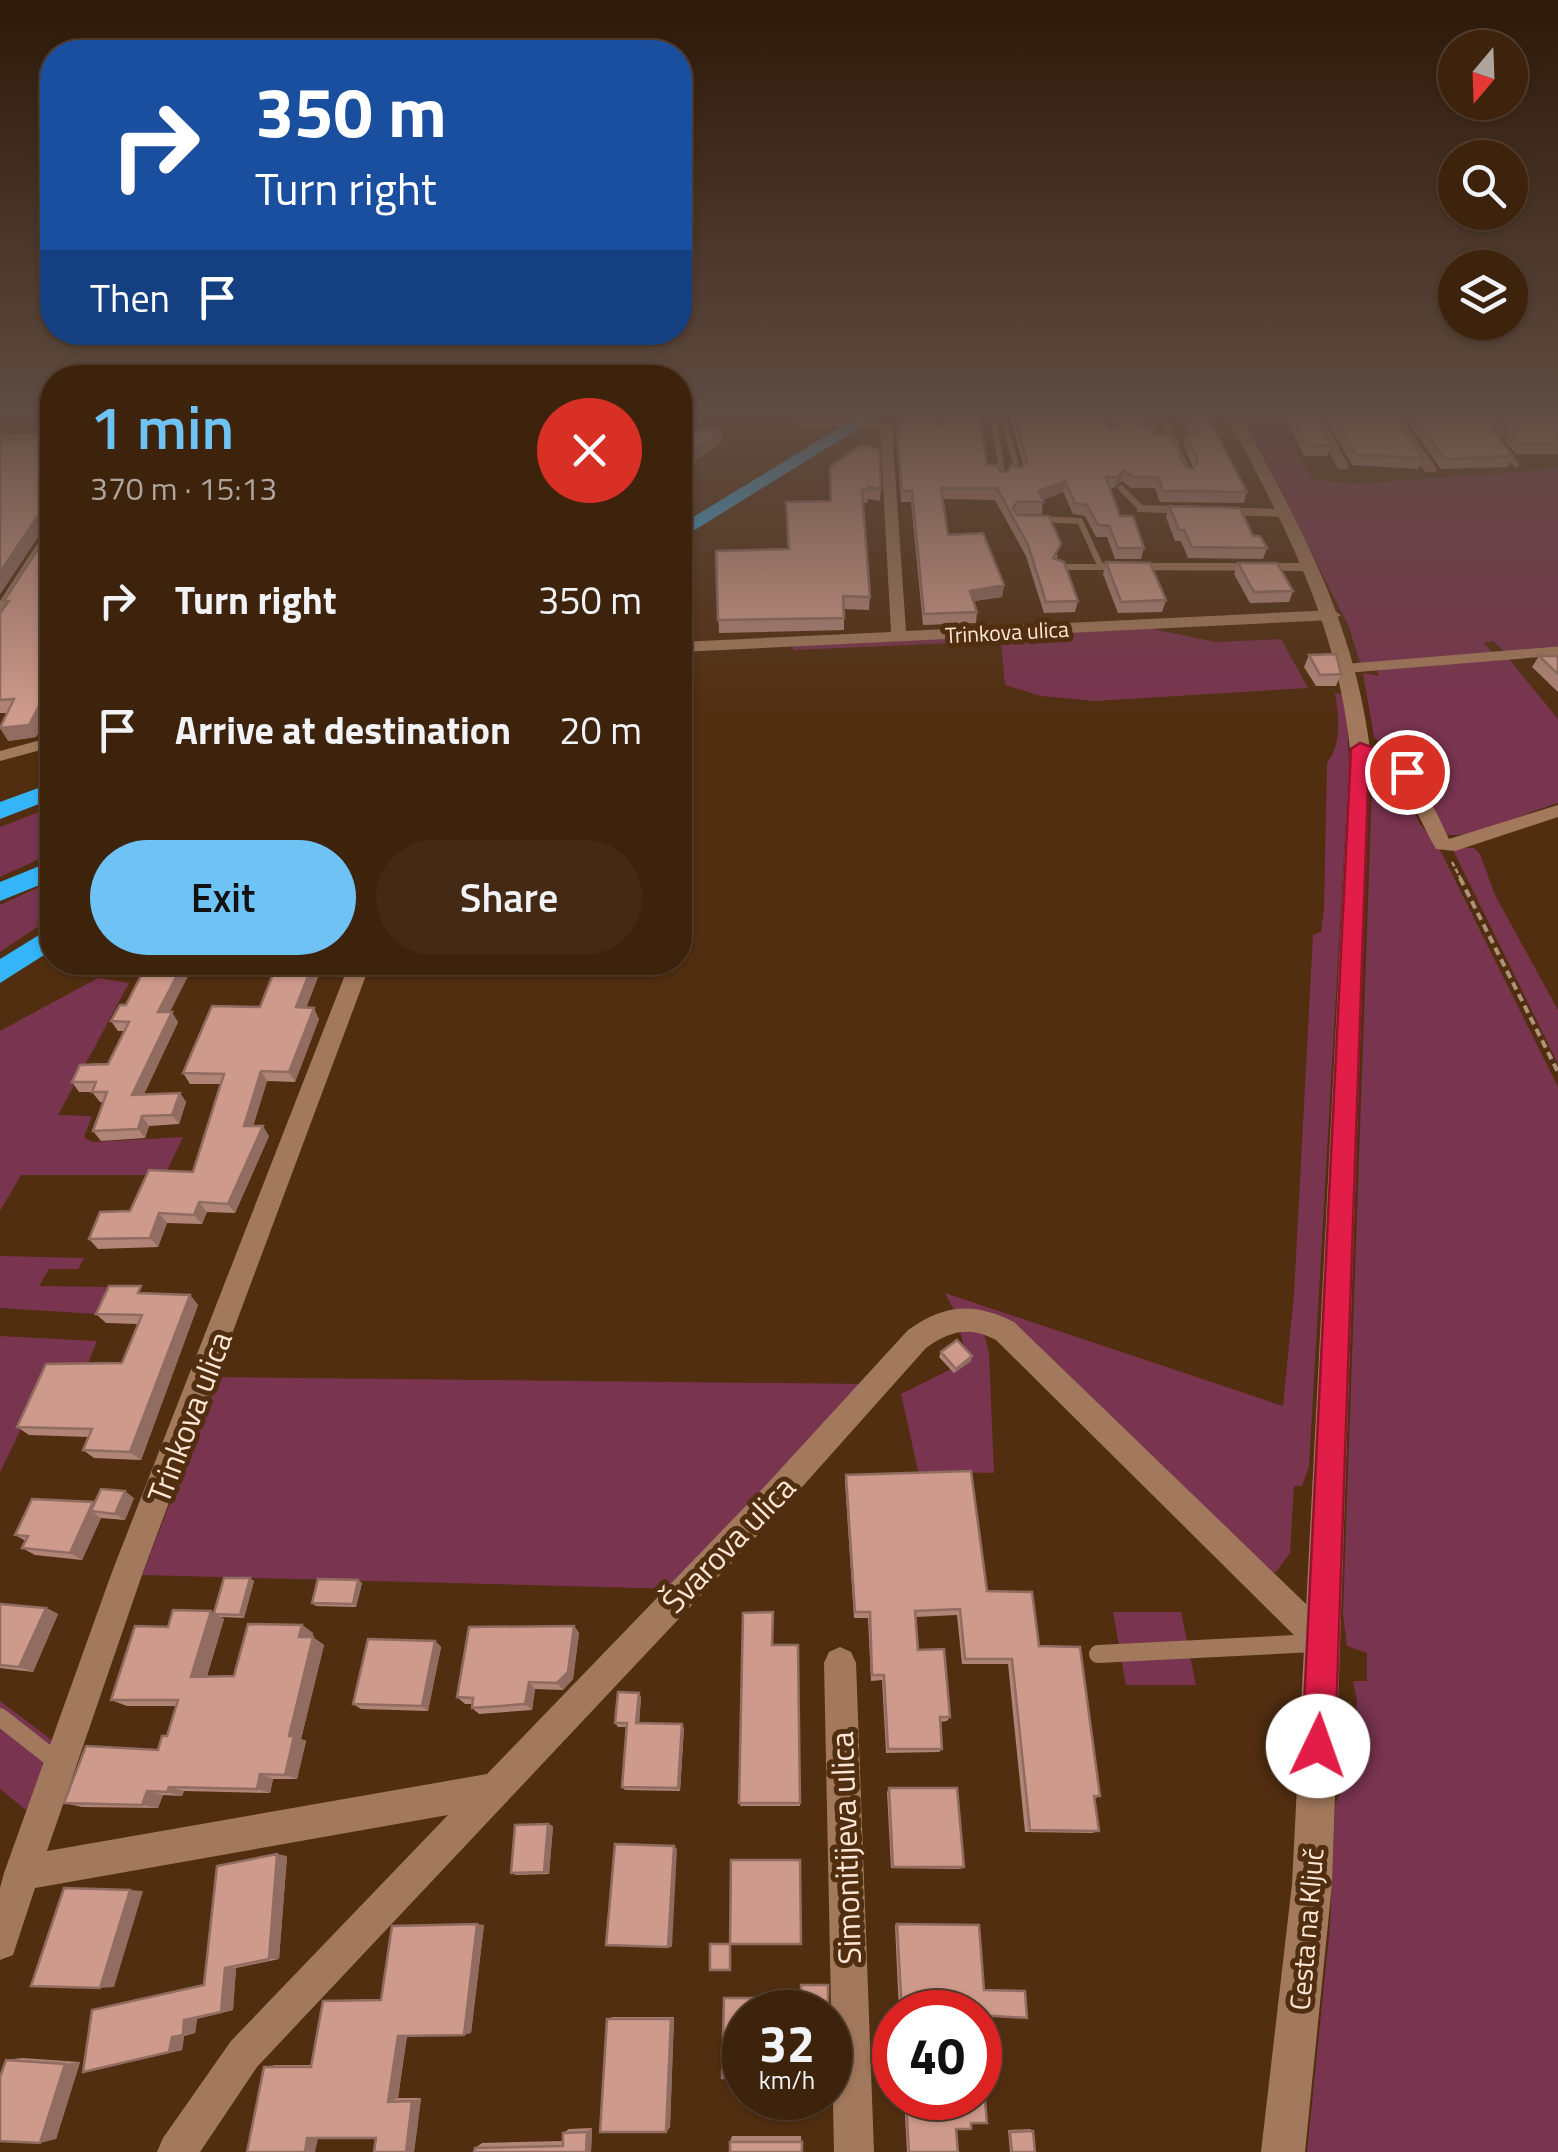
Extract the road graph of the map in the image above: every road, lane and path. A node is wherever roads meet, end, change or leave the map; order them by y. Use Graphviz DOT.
graph roads {
  1 [pos="713,513"];
  2 [pos="891,513"];
  3 [pos="1263,513"];
  4 [pos="1283,514"];
  5 [pos="1018,520"];
  6 [pos="692,527"];
  7 [pos="40,551"];
  8 [pos="1310,566"];
  9 [pos="1057,567"];
  10 [pos="1101,567"];
  11 [pos="0,614"];
  12 [pos="1333,615"];
  13 [pos="899,637"];
  14 [pos="692,646"];
  15 [pos="1558,651"];
  16 [pos="1351,668"];
  17 [pos="40,745"];
  18 [pos="1360,749"];
  19 [pos="0,756"];
  20 [pos="40,780"];
  21 [pos="0,792"];
  22 [pos="40,795"];
  23 [pos="0,810"];
  24 [pos="1558,811"];
  25 [pos="1449,845"];
  26 [pos="40,875"];
  27 [pos="0,892"];
  28 [pos="40,945"];
  29 [pos="0,973"];
  30 [pos="357,975"];
  31 [pos="1558,1072"];
  32 [pos="1323,1642"];
  33 [pos="1098,1654"];
  34 [pos="840,1663"];
  35 [pos="0,1718"];
  36 [pos="60,1764"];
  37 [pos="492,1790"];
  38 [pos="21,1874"];
  39 [pos="0,1942"];
  40 [pos="178,2152"];
  41 [pos="854,2152"];
  42 [pos="1282,2152"];
  1 -- 6 [label="highway"];
  2 -- 13 [label="street"];
  3 -- 4 [label="street"];
  4 -- 8 [label="street, Cesta na Ključ"];
  5 -- 10 [label="lane"];
  7 -- 11 [label="street"];
  8 -- 10 [label="street"];
  8 -- 12 [label="street, Cesta na Ključ"];
  9 -- 10 [label="lane"];
  12 -- 13 [label="street, Trinkova ulica"];
  12 -- 16 [label="street, Cesta na Ključ"];
  13 -- 14 [label="street, Trinkova ulica"];
  15 -- 16 [label="lane"];
  16 -- 18 [label="street, Cesta na Ključ"];
  17 -- 19 [label="street"];
  18 -- 25 [label="street"];
  18 -- 32 [label="street, Cesta na Ključ"];
  20 -- 21 [label="highway"];
  22 -- 23 [label="highway"];
  24 -- 25 [label="street"];
  25 -- 31 [label="path"];
  26 -- 27 [label="highway"];
  28 -- 29 [label="highway"];
  30 -- 36 [label="street, Trinkova ulica"];
  32 -- 33 [label="lane"];
  32 -- 37 [label="street, Švarova ulica"];
  32 -- 42 [label="street, Cesta na Ključ"];
  34 -- 41 [label="street, Simonitijeva ulica"];
  35 -- 36 [label="lane"];
  36 -- 38 [label="street, Trinkova ulica"];
  37 -- 38 [label="street"];
  37 -- 40 [label="street, Švarova ulica"];
  38 -- 39 [label="street, Trinkova ulica"];
}
